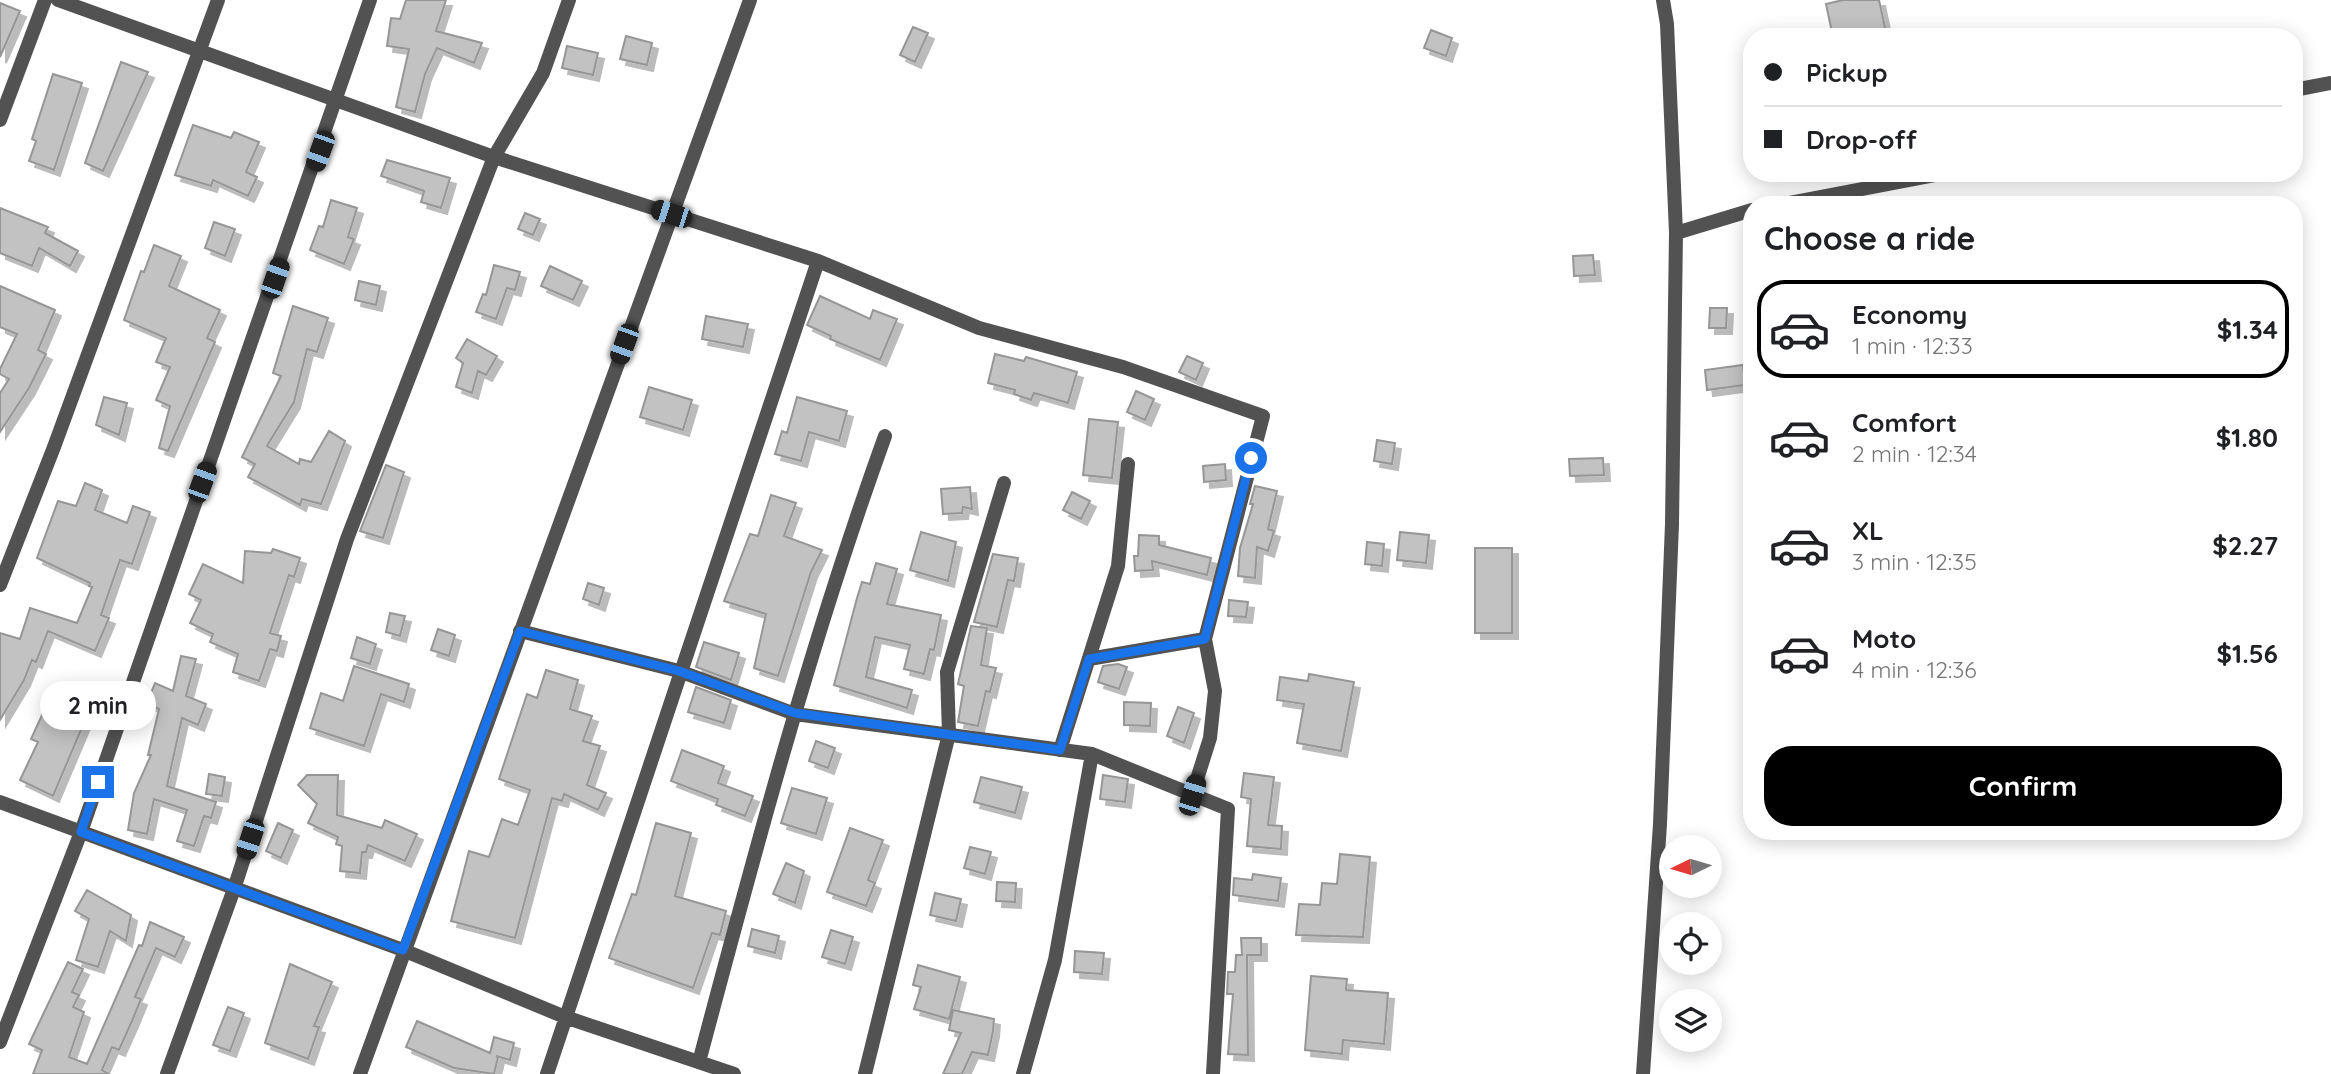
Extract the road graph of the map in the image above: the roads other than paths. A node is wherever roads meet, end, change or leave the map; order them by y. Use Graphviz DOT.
graph roads {
  1 [pos="45,0"];
  2 [pos="58,0"];
  3 [pos="218,0"];
  4 [pos="370,0"];
  5 [pos="569,0"];
  6 [pos="750,0"];
  7 [pos="1662,0"];
  8 [pos="199,49"];
  9 [pos="2331,83"];
  10 [pos="2303,88"];
  11 [pos="338,100"];
  12 [pos="0,120"];
  13 [pos="495,157"];
  14 [pos="1899,182"];
  15 [pos="1827,196"];
  16 [pos="1743,213"];
  17 [pos="671,214"];
  18 [pos="1676,233"];
  19 [pos="818,261"];
  20 [pos="886,436"];
  21 [pos="1128,464"];
  22 [pos="1004,483"];
  23 [pos="0,585"];
  24 [pos="520,631"];
  25 [pos="1205,639"];
  26 [pos="1089,659"];
  27 [pos="679,671"];
  28 [pos="795,713"];
  29 [pos="949,734"];
  30 [pos="1060,750"];
  31 [pos="1092,754"];
  32 [pos="1192,795"];
  33 [pos="0,802"];
  34 [pos="81,832"];
  35 [pos="234,889"];
  36 [pos="403,950"];
  37 [pos="565,1017"];
  38 [pos="0,1042"];
  39 [pos="699,1062"];
  40 [pos="167,1074"];
  41 [pos="359,1074"];
  42 [pos="547,1074"];
  43 [pos="734,1074"];
  44 [pos="865,1074"];
  45 [pos="1023,1074"];
  46 [pos="1213,1074"];
  47 [pos="1643,1074"];
  1 -- 12 [label="street"];
  2 -- 8 [label="street"];
  3 -- 8 [label="street"];
  4 -- 11 [label="street"];
  5 -- 13 [label="street"];
  6 -- 17 [label="street"];
  7 -- 18 [label="street"];
  8 -- 11 [label="street"];
  8 -- 23 [label="street"];
  9 -- 10 [label="street"];
  11 -- 13 [label="street"];
  11 -- 34 [label="street"];
  13 -- 17 [label="street"];
  13 -- 35 [label="street"];
  14 -- 15 [label="street"];
  16 -- 18 [label="street"];
  17 -- 19 [label="street"];
  17 -- 24 [label="street"];
  18 -- 47 [label="street"];
  19 -- 25 [label="street"];
  19 -- 27 [label="street"];
  20 -- 28 [label="street"];
  21 -- 26 [label="street"];
  22 -- 29 [label="street"];
  24 -- 27 [label="street"];
  24 -- 36 [label="street"];
  25 -- 26 [label="street"];
  25 -- 32 [label="street"];
  26 -- 30 [label="street"];
  27 -- 28 [label="street"];
  27 -- 37 [label="street"];
  28 -- 29 [label="street"];
  28 -- 39 [label="street"];
  29 -- 30 [label="street"];
  29 -- 44 [label="street"];
  30 -- 31 [label="street"];
  31 -- 32 [label="street"];
  31 -- 45 [label="street"];
  32 -- 46 [label="street"];
  33 -- 34 [label="street"];
  34 -- 35 [label="street"];
  34 -- 38 [label="street"];
  35 -- 36 [label="street"];
  35 -- 40 [label="street"];
  36 -- 37 [label="street"];
  36 -- 41 [label="street"];
  37 -- 39 [label="street"];
  37 -- 42 [label="street"];
  39 -- 43 [label="street"];
}
